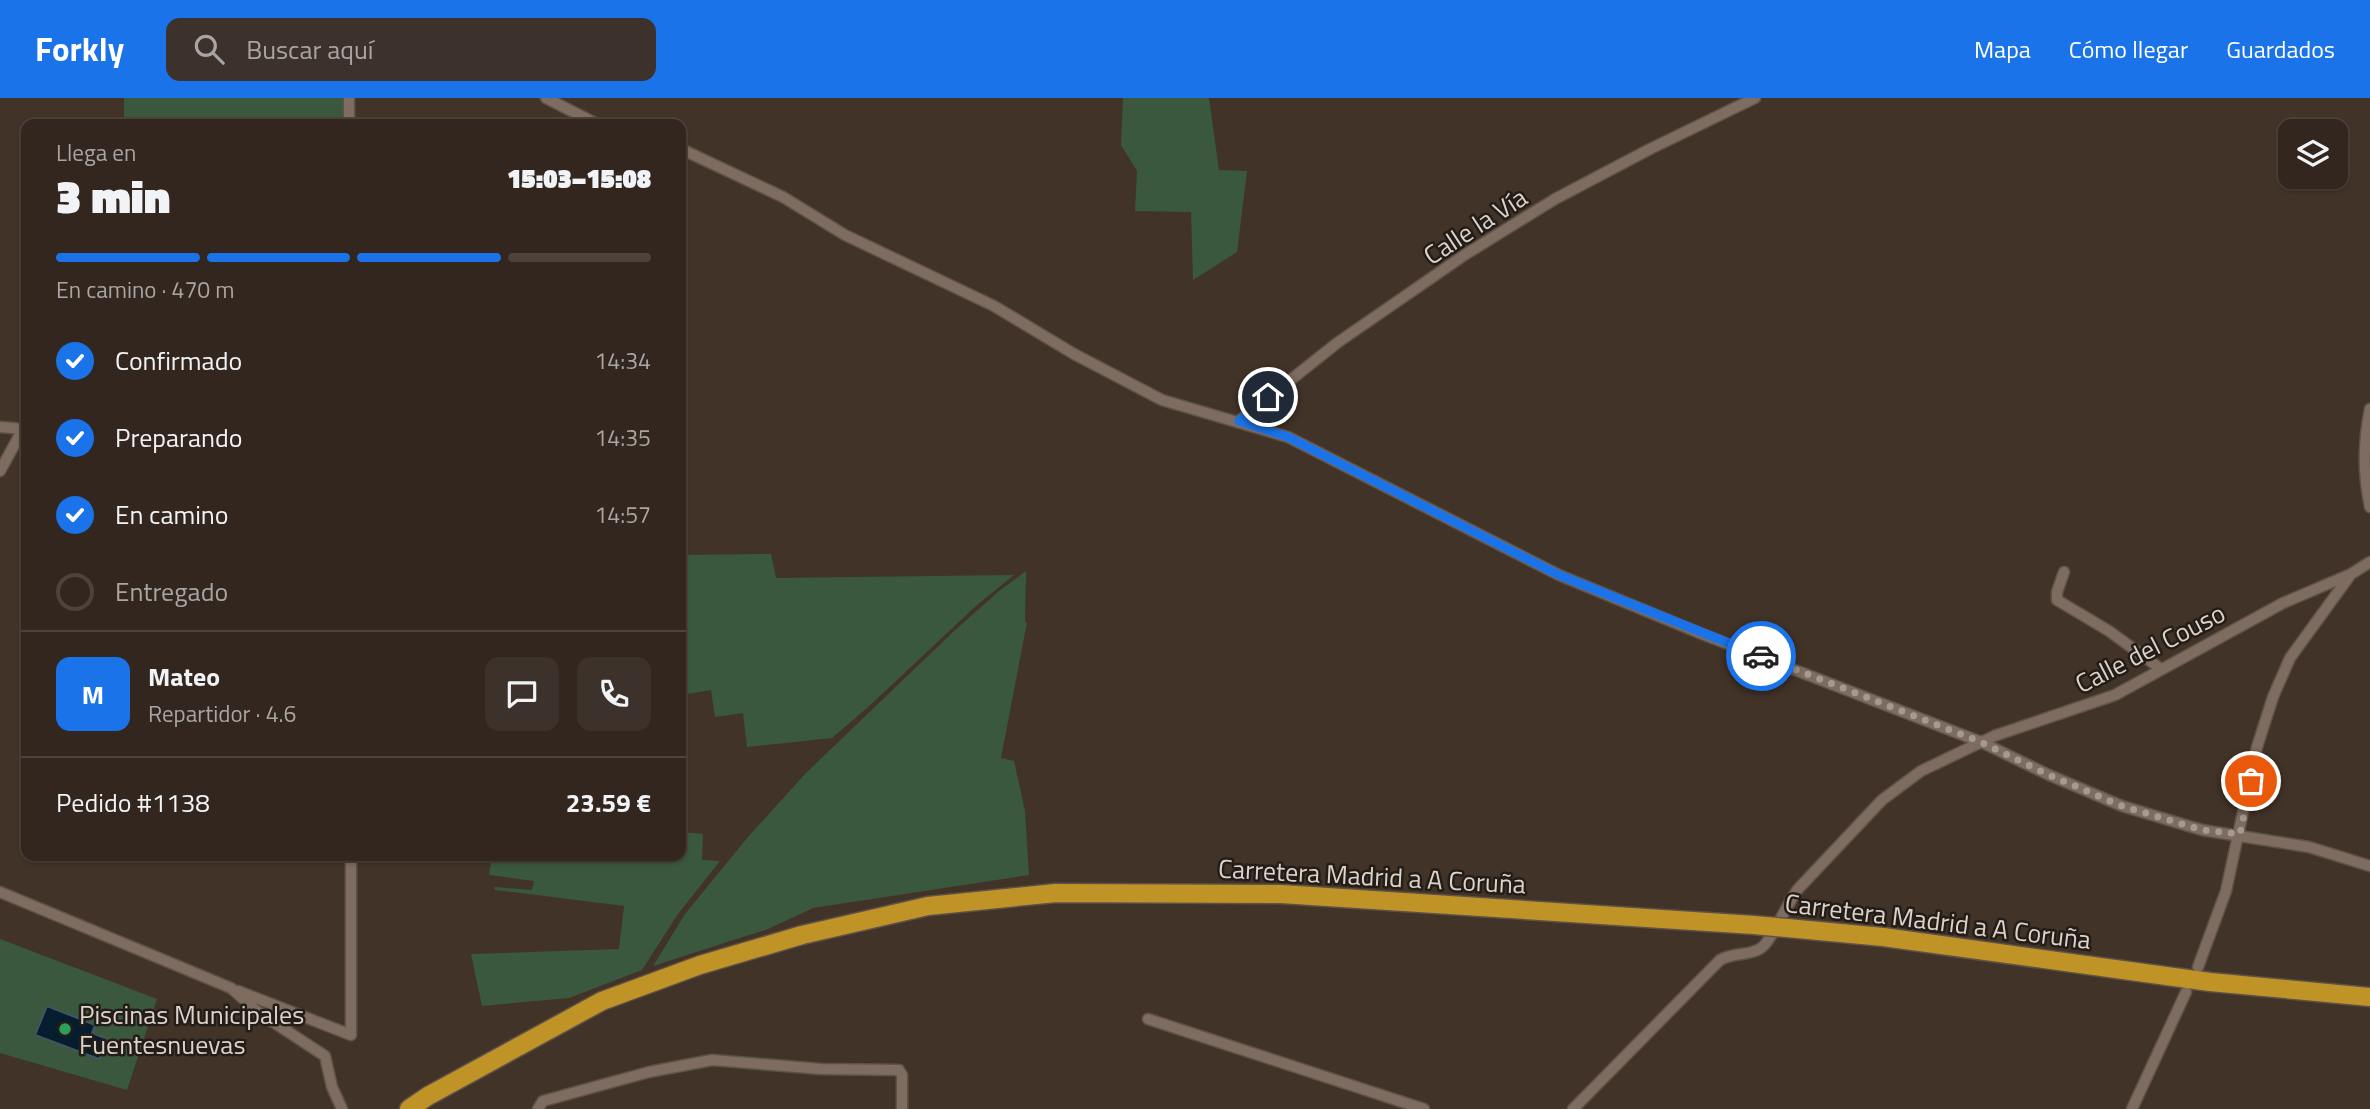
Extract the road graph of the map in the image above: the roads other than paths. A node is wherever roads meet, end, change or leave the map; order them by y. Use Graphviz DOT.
graph roads {
  1 [pos="349,98"];
  2 [pos="546,98"];
  3 [pos="1755,98"];
  4 [pos="349,119"];
  5 [pos="587,119"];
  6 [pos="686,151"];
  7 [pos="2370,410"];
  8 [pos="1239,421"];
  9 [pos="0,427"];
  10 [pos="21,429"];
  11 [pos="21,434"];
  12 [pos="0,471"];
  13 [pos="2370,508"];
  14 [pos="2370,562"];
  15 [pos="2064,572"];
  16 [pos="2351,573"];
  17 [pos="2161,668"];
  18 [pos="1981,742"];
  19 [pos="2240,834"];
  20 [pos="351,861"];
  21 [pos="2370,866"];
  22 [pos="0,892"];
  23 [pos="1779,932"];
  24 [pos="2198,967"];
  25 [pos="231,988"];
  26 [pos="2186,992"];
  27 [pos="2370,997"];
  28 [pos="1148,1019"];
  29 [pos="342,1109"];
  30 [pos="409,1109"];
  31 [pos="538,1109"];
  32 [pos="902,1109"];
  33 [pos="1424,1109"];
  34 [pos="1573,1109"];
  35 [pos="2132,1109"];
  1 -- 4 [label="street"];
  2 -- 5 [label="street"];
  3 -- 8 [label="street, Calle la Vía"];
  6 -- 8 [label="street"];
  7 -- 13 [label="street"];
  8 -- 18 [label="street"];
  9 -- 10 [label="street"];
  11 -- 12 [label="street"];
  14 -- 16 [label="street, Calle del Couso"];
  15 -- 17 [label="street"];
  16 -- 17 [label="street, Calle del Couso"];
  16 -- 19 [label="street"];
  17 -- 18 [label="street, Calle del Couso"];
  18 -- 19 [label="street"];
  18 -- 23 [label="street, Calle del Couso"];
  19 -- 21 [label="street"];
  19 -- 24 [label="street"];
  20 -- 25 [label="street"];
  22 -- 25 [label="street"];
  23 -- 27 [label="highway, Carretera Madrid a A Coruña"];
  23 -- 30 [label="highway, Carretera Madrid a A Coruña, bridge"];
  23 -- 34 [label="street"];
  25 -- 29 [label="street"];
  26 -- 35 [label="street"];
  28 -- 33 [label="street"];
  31 -- 32 [label="street"];
}
